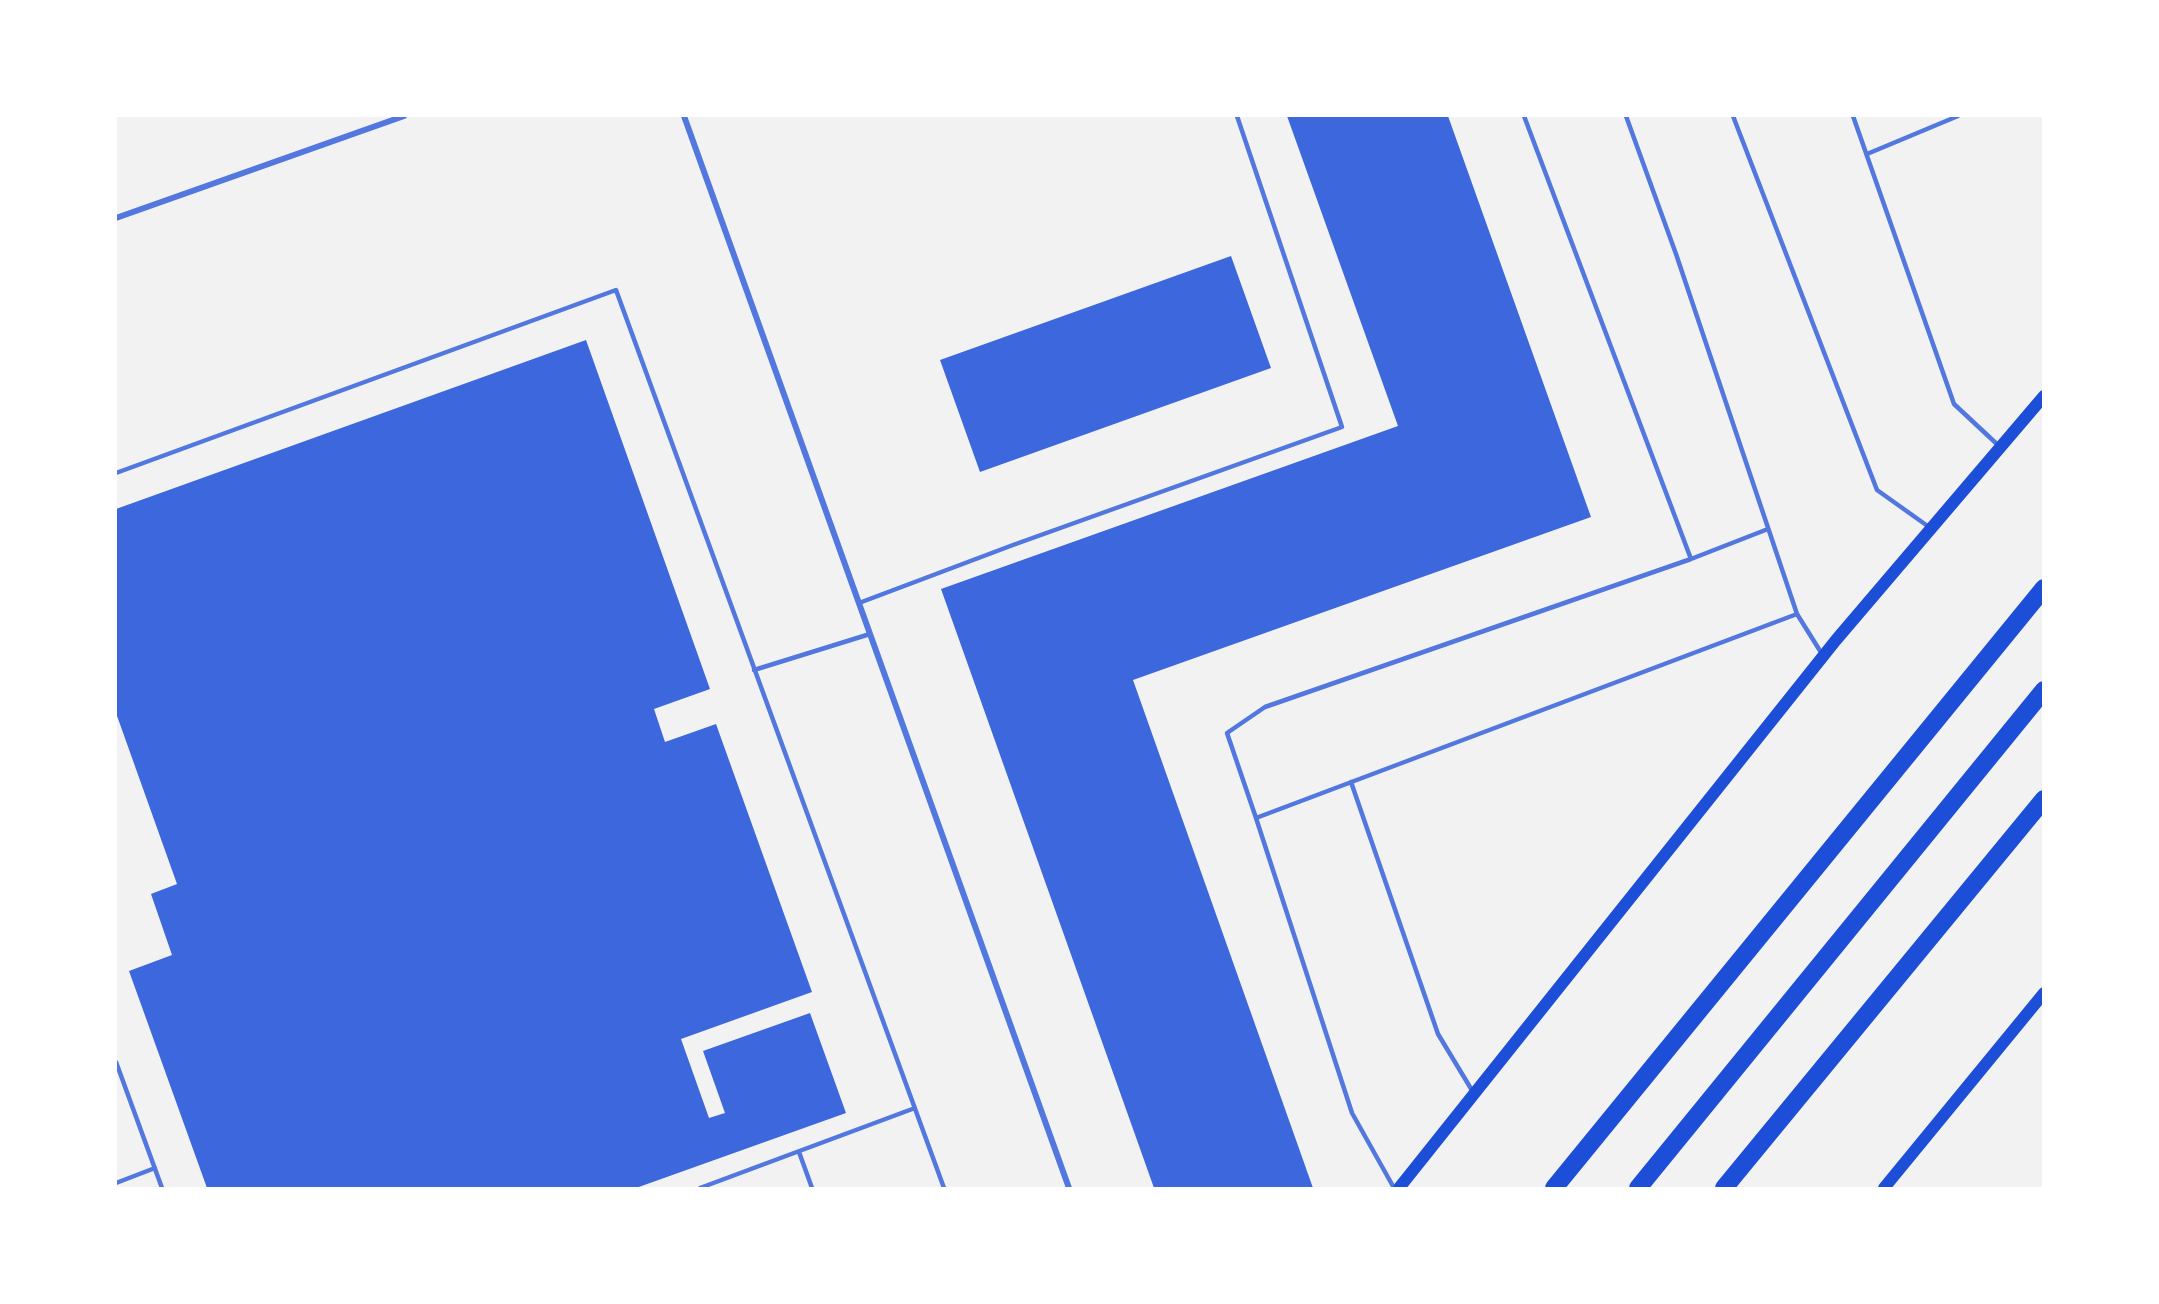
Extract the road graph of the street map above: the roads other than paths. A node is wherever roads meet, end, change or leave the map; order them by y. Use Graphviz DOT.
graph roads {
  1 [pos="404,116"];
  2 [pos="684,116"];
  3 [pos="1237,116"];
  4 [pos="1524,116"];
  5 [pos="1626,116"];
  6 [pos="1733,116"];
  7 [pos="1853,116"];
  8 [pos="1958,116"];
  9 [pos="1867,154"];
  10 [pos="116,210"];
  11 [pos="117,218"];
  12 [pos="2043,396"];
  13 [pos="2001,447"];
  14 [pos="116,473"];
  15 [pos="1768,529"];
  16 [pos="1932,529"];
  17 [pos="1690,560"];
  18 [pos="2043,588"];
  19 [pos="859,603"];
  20 [pos="1797,614"];
  21 [pos="870,634"];
  22 [pos="1823,657"];
  23 [pos="754,670"];
  24 [pos="2043,690"];
  25 [pos="1351,782"];
  26 [pos="2043,799"];
  27 [pos="1256,818"];
  28 [pos="2043,993"];
  29 [pos="116,1062"];
  30 [pos="1474,1094"];
  31 [pos="915,1108"];
  32 [pos="799,1152"];
  33 [pos="155,1168"];
  34 [pos="116,1183"];
  35 [pos="162,1188"];
  36 [pos="700,1188"];
  37 [pos="812,1188"];
  38 [pos="944,1188"];
  39 [pos="1069,1188"];
  40 [pos="1396,1188"];
  41 [pos="1554,1188"];
  42 [pos="1638,1188"];
  43 [pos="1724,1188"];
  44 [pos="1884,1188"];
  1 -- 11 [label="street"];
  2 -- 19 [label="street"];
  3 -- 19 [label="lane"];
  4 -- 17 [label="lane"];
  5 -- 15 [label="lane"];
  6 -- 16 [label="lane"];
  7 -- 9 [label="lane"];
  8 -- 9 [label="lane"];
  9 -- 13 [label="lane"];
  10 -- 11 [label="lane"];
  12 -- 13 [label="main road"];
  13 -- 16 [label="main road"];
  14 -- 23 [label="lane"];
  15 -- 17 [label="lane"];
  15 -- 20 [label="lane"];
  16 -- 22 [label="main road"];
  17 -- 27 [label="lane"];
  18 -- 41 [label="highway"];
  19 -- 21 [label="street"];
  20 -- 22 [label="lane"];
  20 -- 25 [label="lane"];
  21 -- 23 [label="lane"];
  21 -- 39 [label="street"];
  22 -- 30 [label="main road"];
  23 -- 31 [label="lane"];
  24 -- 42 [label="highway"];
  25 -- 27 [label="lane"];
  25 -- 30 [label="lane"];
  26 -- 43 [label="highway"];
  27 -- 40 [label="lane"];
  28 -- 44 [label="main road"];
  29 -- 33 [label="lane"];
  30 -- 40 [label="main road"];
  31 -- 32 [label="lane"];
  31 -- 38 [label="lane"];
  32 -- 36 [label="lane"];
  32 -- 37 [label="lane"];
  33 -- 34 [label="lane"];
  33 -- 35 [label="lane"];
}
